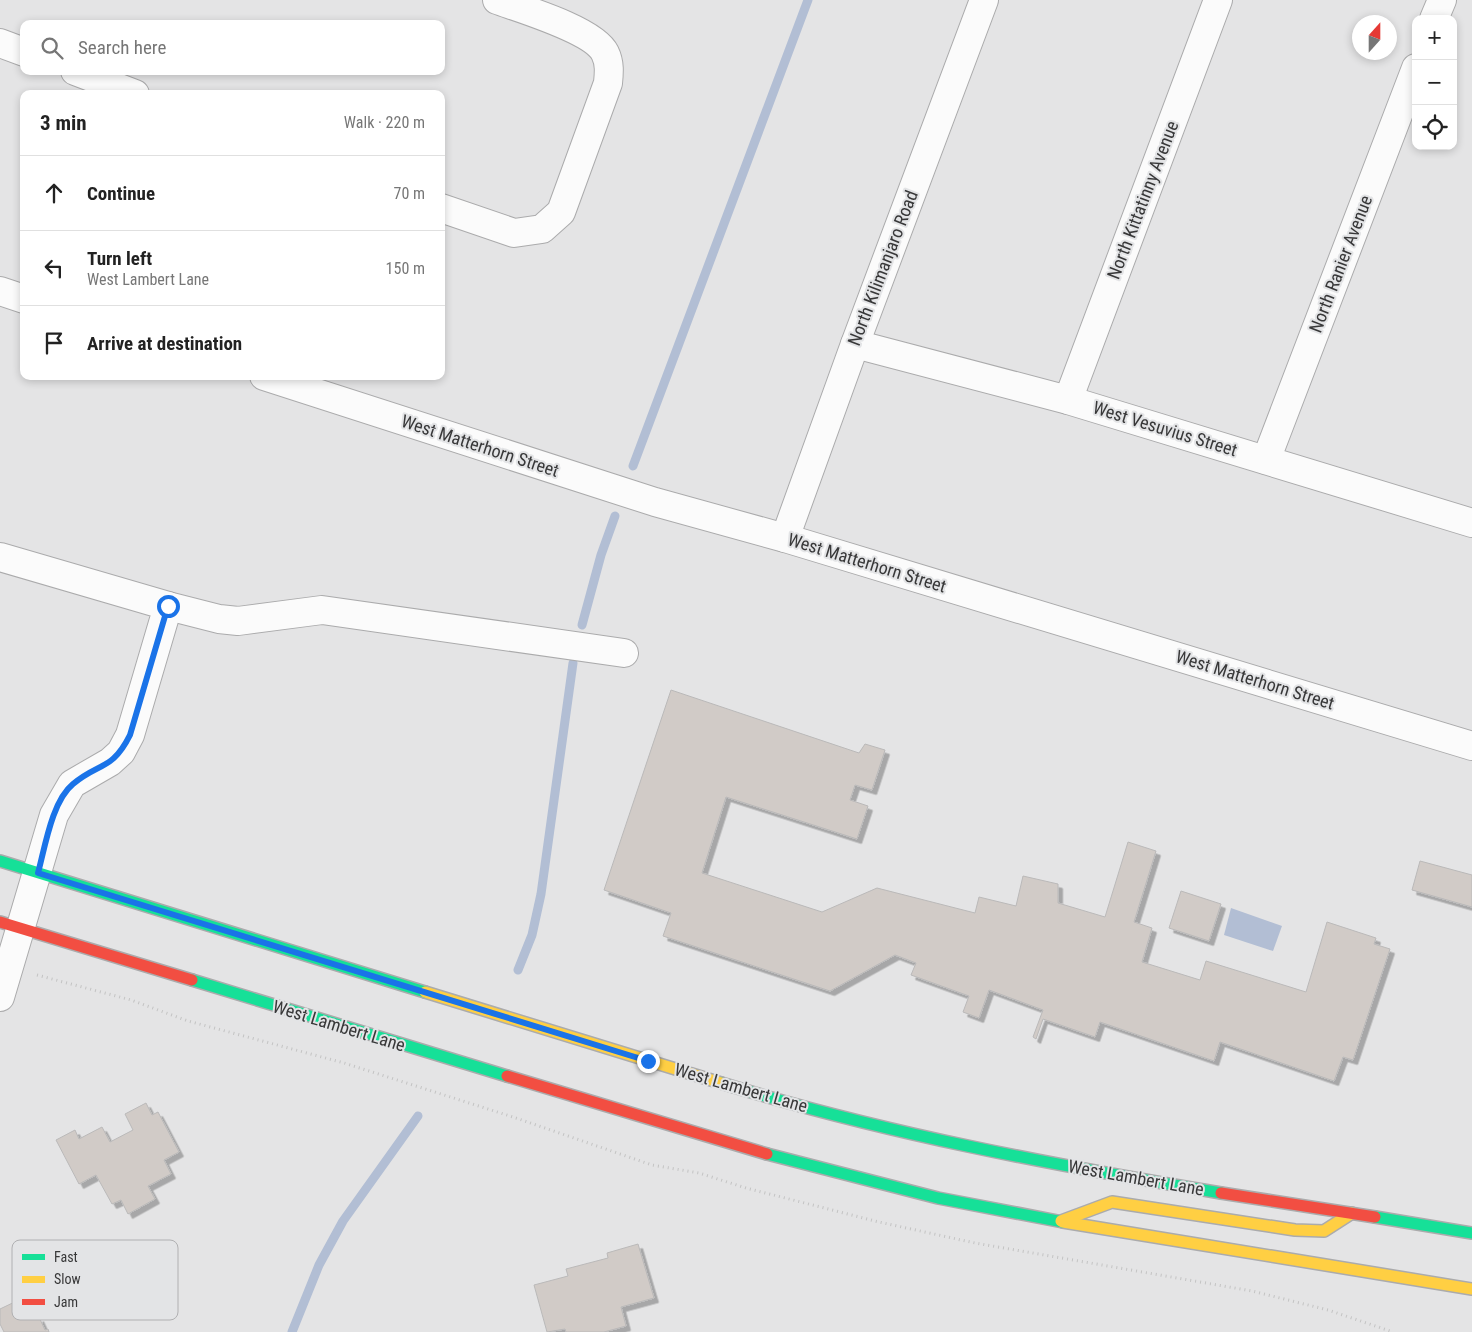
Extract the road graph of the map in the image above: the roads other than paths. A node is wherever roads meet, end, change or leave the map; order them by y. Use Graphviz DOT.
graph roads {
  1 [pos="497,0"];
  2 [pos="984,0"];
  3 [pos="1218,0"];
  4 [pos="1442,0"];
  5 [pos="1436,15"];
  6 [pos="0,43"];
  7 [pos="20,50"];
  8 [pos="85,75"];
  9 [pos="1412,78"];
  10 [pos="125,90"];
  11 [pos="445,209"];
  12 [pos="0,292"];
  13 [pos="20,298"];
  14 [pos="855,344"];
  15 [pos="276,380"];
  16 [pos="1068,400"];
  17 [pos="1266,460"];
  18 [pos="1470,518"];
  19 [pos="785,538"];
  20 [pos="0,558"];
  21 [pos="168,606"];
  22 [pos="624,653"];
  23 [pos="1472,746"];
  24 [pos="0,861"];
  25 [pos="38,873"];
  26 [pos="10,925"];
  27 [pos="0,997"];
  28 [pos="1352,1213"];
  29 [pos="1059,1221"];
  30 [pos="1472,1233"];
  31 [pos="1472,1290"];
  1 -- 11 [label="street"];
  2 -- 14 [label="street, North Kilimanjaro Road"];
  3 -- 16 [label="street, North Kittatinny Avenue"];
  4 -- 5 [label="street"];
  6 -- 7 [label="street"];
  8 -- 10 [label="street"];
  9 -- 17 [label="street, North Ranier Avenue"];
  12 -- 13 [label="street"];
  14 -- 16 [label="street, West Vesuvius Street"];
  14 -- 19 [label="street, North Kilimanjaro Road"];
  15 -- 19 [label="street, West Matterhorn Street"];
  16 -- 17 [label="street, West Vesuvius Street"];
  17 -- 18 [label="street, West Vesuvius Street"];
  19 -- 23 [label="street, West Matterhorn Street"];
  20 -- 21 [label="street"];
  21 -- 22 [label="street"];
  21 -- 25 [label="street"];
  24 -- 25 [label="main road, West Lambert Lane"];
  25 -- 26 [label="street"];
  25 -- 28 [label="main road, West Lambert Lane"];
  26 -- 27 [label="street"];
  26 -- 29 [label="main road, West Lambert Lane"];
  28 -- 29 [label="main road"];
  28 -- 30 [label="main road, West Lambert Lane"];
  29 -- 31 [label="main road, West Lambert Lane"];
}
